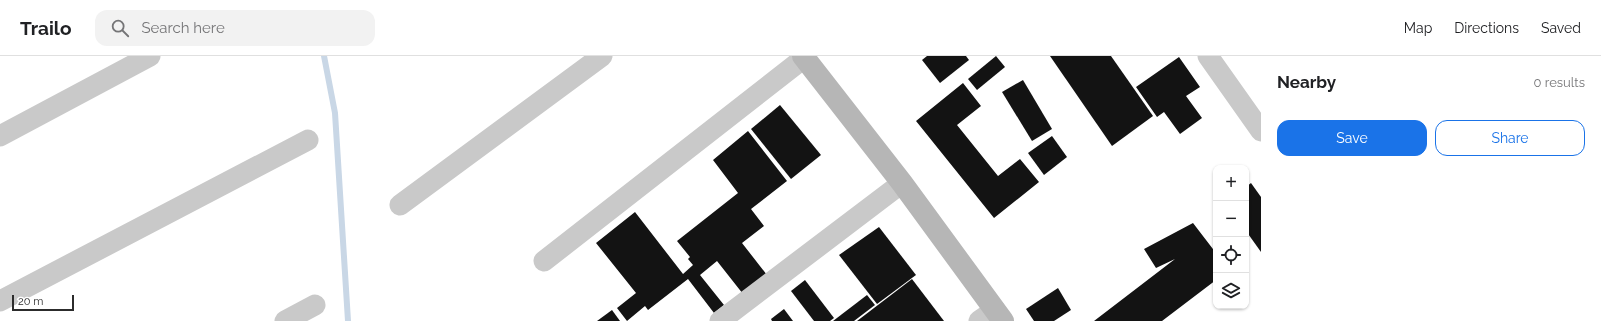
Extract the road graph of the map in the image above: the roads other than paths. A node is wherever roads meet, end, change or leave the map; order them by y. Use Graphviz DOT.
graph roads {
  1 [pos="150,56"];
  2 [pos="602,56"];
  3 [pos="1208,56"];
  4 [pos="804,57"];
  5 [pos="1261,131"];
  6 [pos="0,136"];
  7 [pos="308,140"];
  8 [pos="902,184"];
  9 [pos="400,205"];
  10 [pos="544,261"];
  11 [pos="0,301"];
  12 [pos="315,305"];
  13 [pos="993,317"];
  14 [pos="285,321"];
  15 [pos="720,321"];
  1 -- 6 [label="street"];
  2 -- 9 [label="street"];
  3 -- 5 [label="street"];
  4 -- 8 [label="street"];
  4 -- 10 [label="street"];
  7 -- 11 [label="street"];
  8 -- 13 [label="street"];
  8 -- 15 [label="street"];
  12 -- 14 [label="street"];
}
